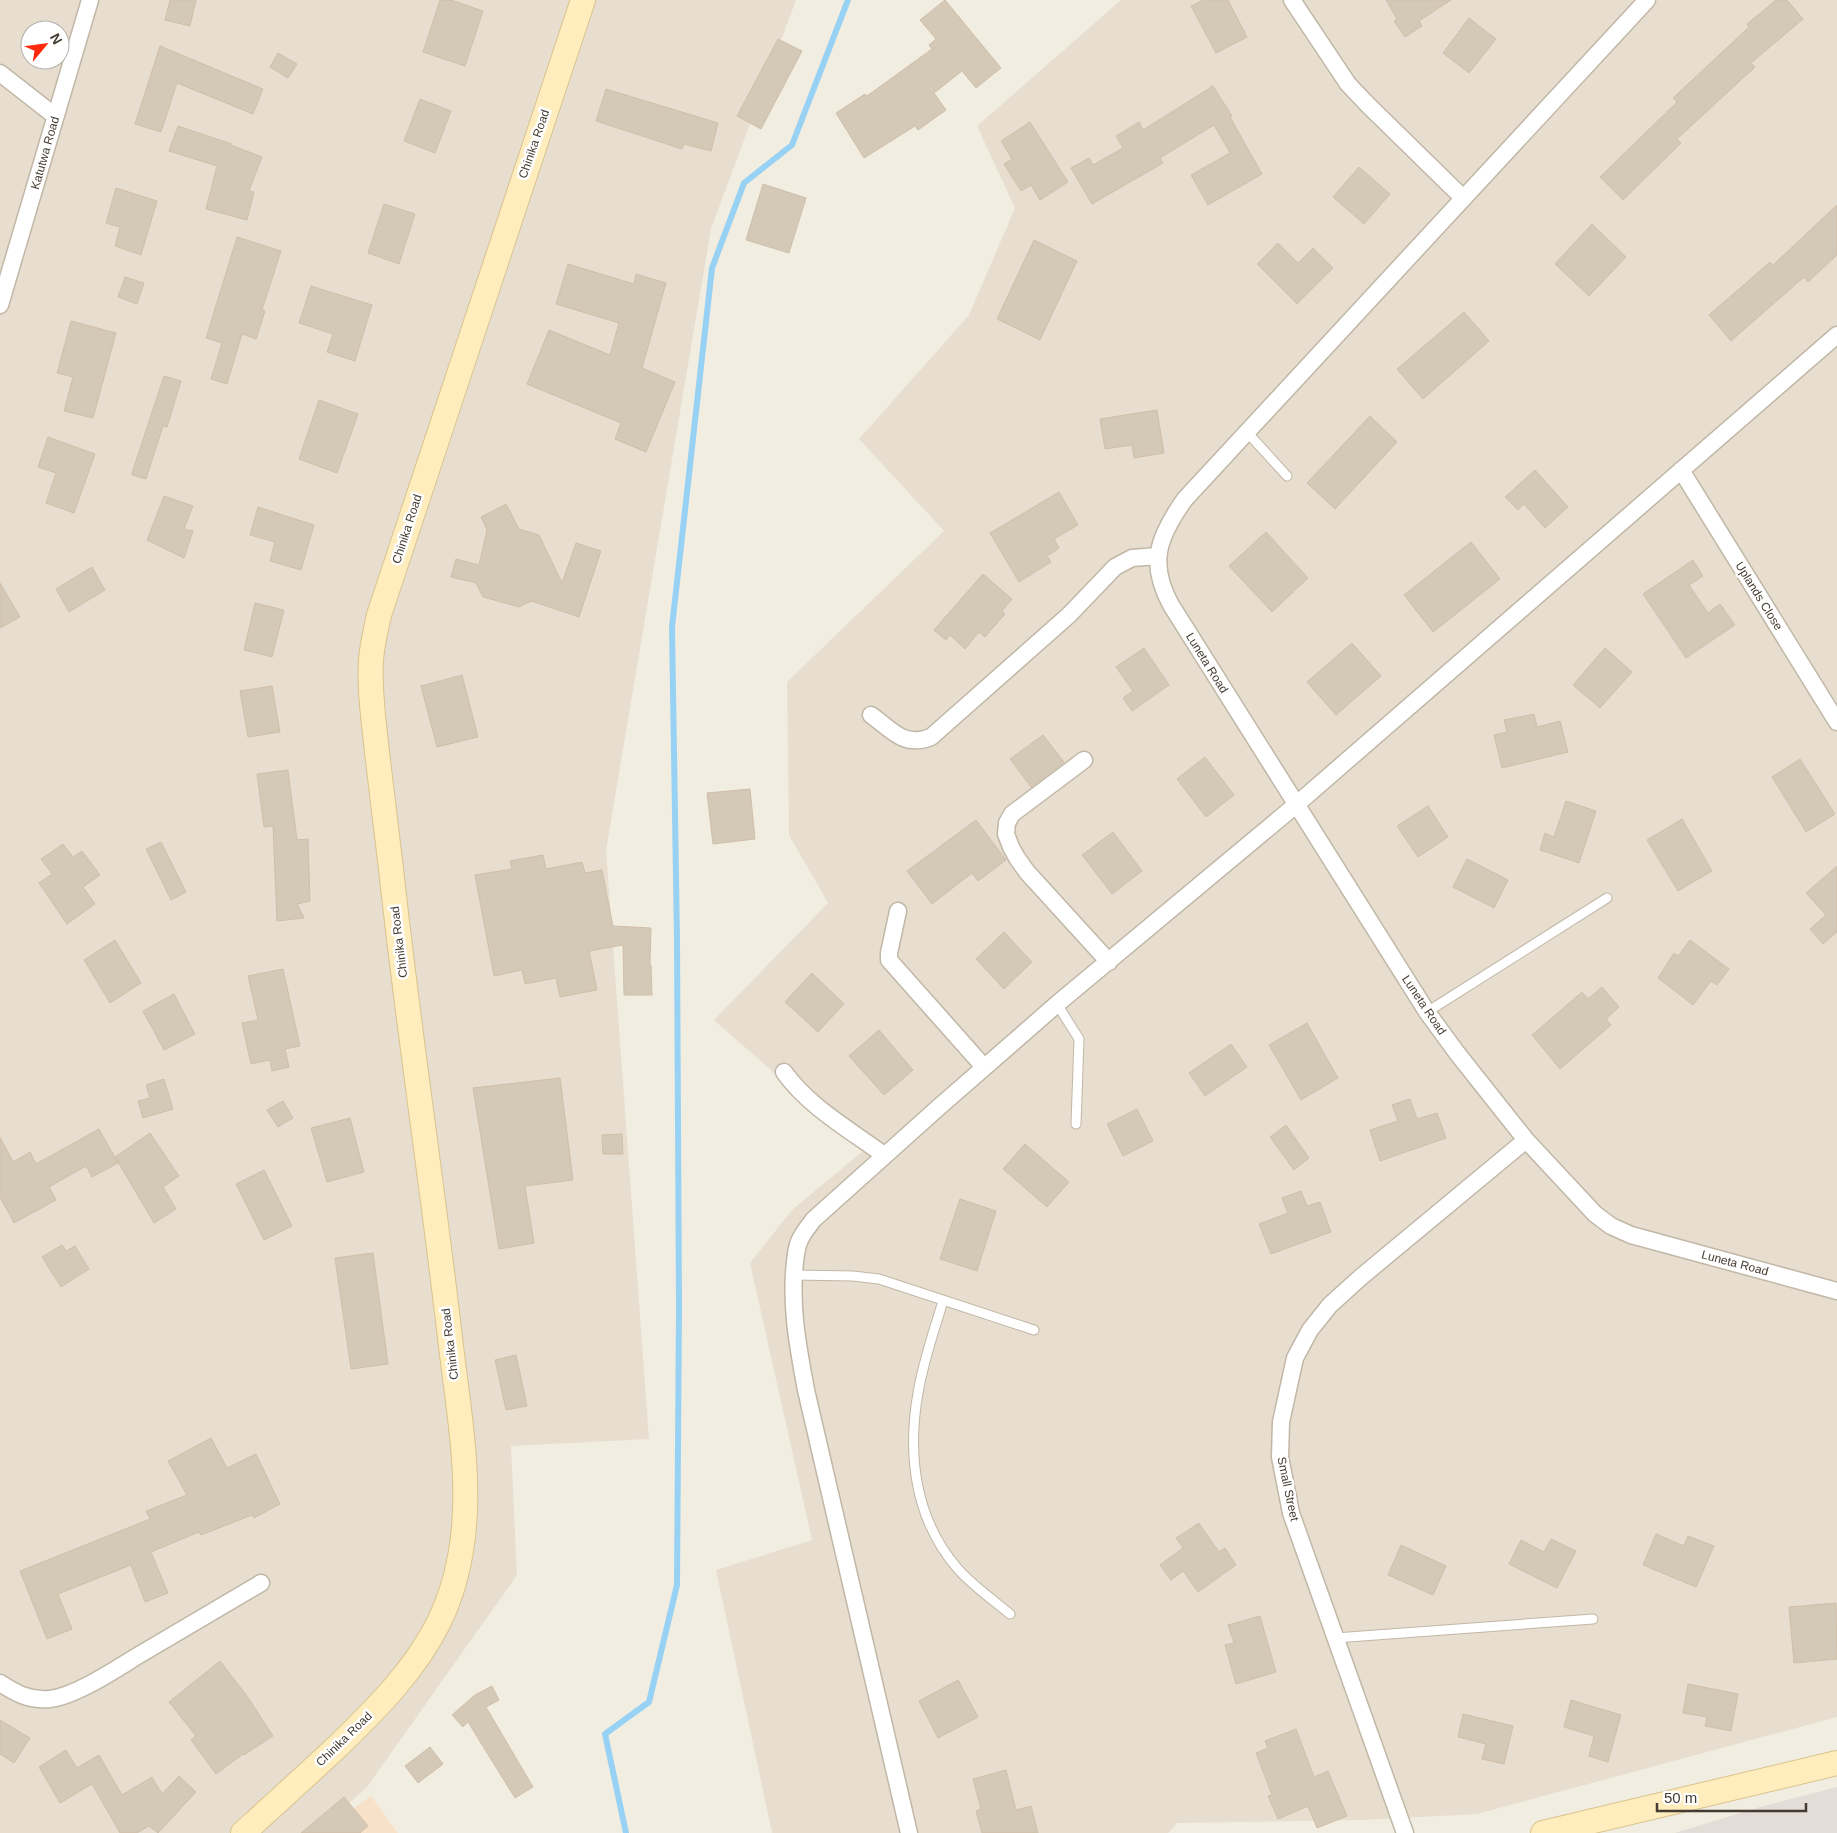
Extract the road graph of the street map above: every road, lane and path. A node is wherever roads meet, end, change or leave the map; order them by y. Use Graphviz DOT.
graph roads {
  1 [pos="90,0"];
  2 [pos="583,0"];
  3 [pos="1292,0"];
  4 [pos="1647,0"];
  5 [pos="0,73"];
  6 [pos="55,116"];
  7 [pos="1463,198"];
  8 [pos="0,305"];
  9 [pos="1837,335"];
  10 [pos="1246,431"];
  11 [pos="1681,470"];
  12 [pos="1287,476"];
  13 [pos="1158,556"];
  14 [pos="871,715"];
  15 [pos="1837,722"];
  16 [pos="1084,760"];
  17 [pos="1297,804"];
  18 [pos="1607,898"];
  19 [pos="898,911"];
  20 [pos="1109,962"];
  21 [pos="1057,1004"];
  22 [pos="1427,1012"];
  23 [pos="984,1067"];
  24 [pos="784,1072"];
  25 [pos="1076,1124"];
  26 [pos="1526,1140"];
  27 [pos="884,1155"];
  28 [pos="794,1275"];
  29 [pos="1837,1291"];
  30 [pos="943,1301"];
  31 [pos="1034,1330"];
  32 [pos="261,1583"];
  33 [pos="1010,1614"];
  34 [pos="1593,1619"];
  35 [pos="1335,1638"];
  36 [pos="0,1683"];
  37 [pos="1837,1763"];
  38 [pos="244,1833"];
  39 [pos="909,1833"];
  40 [pos="1405,1833"];
  41 [pos="1543,1833"];
  1 -- 6 [label="street, Katutwa Road"];
  2 -- 38 [label="main road, Chinika Road"];
  3 -- 7 [label="street"];
  4 -- 7 [label="street"];
  5 -- 6 [label="street"];
  6 -- 8 [label="street, Katutwa Road"];
  7 -- 10 [label="street"];
  9 -- 11 [label="street"];
  10 -- 12 [label="lane"];
  10 -- 13 [label="street"];
  11 -- 15 [label="street, Uplands Close"];
  11 -- 17 [label="street"];
  13 -- 14 [label="street"];
  13 -- 17 [label="street, Luneta Road"];
  16 -- 20 [label="street"];
  17 -- 20 [label="street"];
  17 -- 22 [label="street, Luneta Road"];
  18 -- 22 [label="lane"];
  19 -- 23 [label="street"];
  20 -- 21 [label="street"];
  21 -- 23 [label="street"];
  21 -- 25 [label="lane"];
  22 -- 26 [label="street, Luneta Road"];
  23 -- 27 [label="street"];
  24 -- 27 [label="street"];
  26 -- 29 [label="street, Luneta Road"];
  26 -- 35 [label="street, Small Street"];
  27 -- 28 [label="street"];
  28 -- 30 [label="lane"];
  28 -- 39 [label="street"];
  30 -- 31 [label="lane"];
  30 -- 33 [label="lane"];
  32 -- 36 [label="street"];
  34 -- 35 [label="lane"];
  35 -- 40 [label="street, Small Street"];
  37 -- 41 [label="main road"];
}
